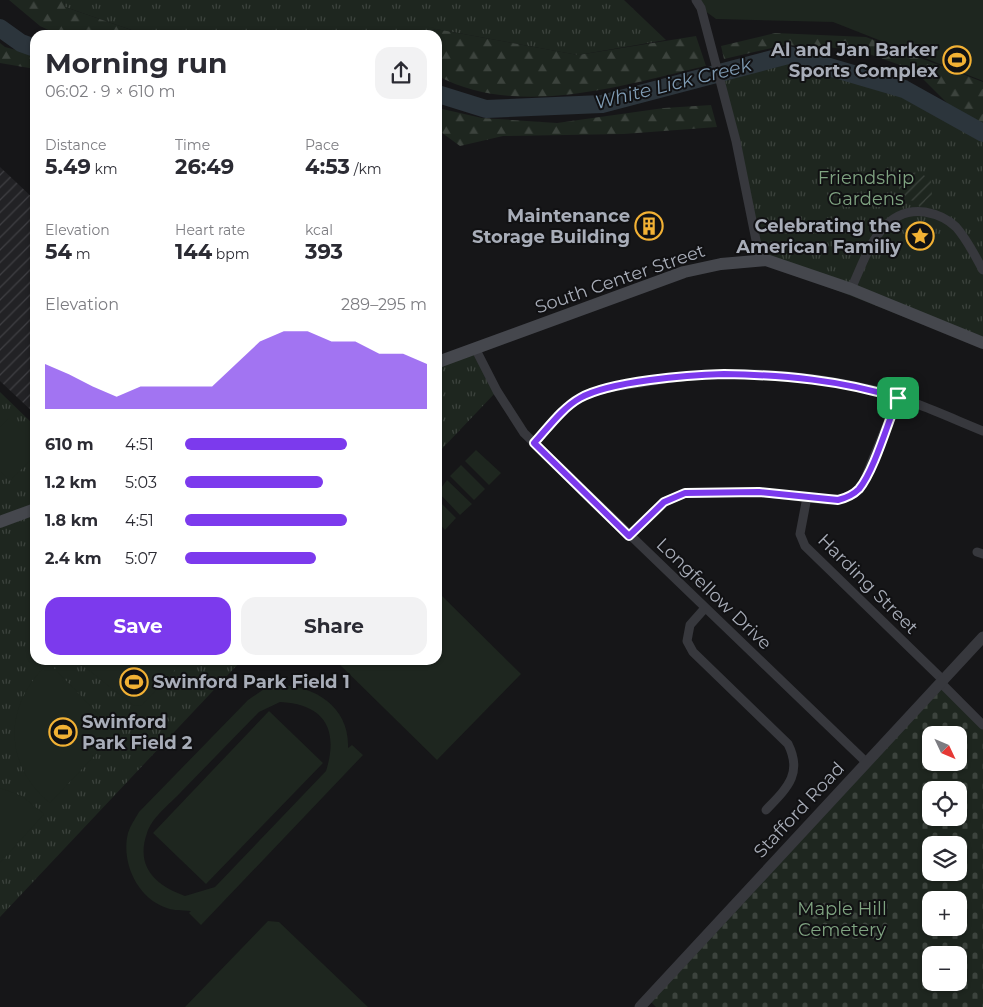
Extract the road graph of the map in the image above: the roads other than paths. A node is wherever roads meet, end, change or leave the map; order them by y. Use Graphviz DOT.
graph roads {
  1 [pos="696,0"];
  2 [pos="760,260"];
  3 [pos="983,270"];
  4 [pos="851,289"];
  5 [pos="983,344"];
  6 [pos="475,348"];
  7 [pos="442,360"];
  8 [pos="898,398"];
  9 [pos="983,431"];
  10 [pos="534,443"];
  11 [pos="806,497"];
  12 [pos="30,512"];
  13 [pos="0,522"];
  14 [pos="629,536"];
  15 [pos="705,608"];
  16 [pos="983,637"];
  17 [pos="942,682"];
  18 [pos="983,725"];
  19 [pos="867,763"];
  20 [pos="766,810"];
  21 [pos="640,1007"];
  1 -- 2 [label="street"];
  2 -- 4 [label="main road, South Center Street"];
  2 -- 6 [label="main road, South Center Street"];
  3 -- 4 [label="street"];
  4 -- 5 [label="main road, South Center Street"];
  6 -- 7 [label="main road, South Center Street"];
  6 -- 10 [label="street, Longfellow Drive"];
  8 -- 9 [label="street"];
  8 -- 10 [label="street"];
  8 -- 11 [label="street"];
  10 -- 14 [label="street, Longfellow Drive"];
  11 -- 14 [label="street"];
  11 -- 17 [label="street, Harding Street"];
  12 -- 13 [label="main road"];
  14 -- 15 [label="street, Longfellow Drive"];
  15 -- 19 [label="street, Longfellow Drive"];
  15 -- 20 [label="street"];
  16 -- 17 [label="street, Stafford Road"];
  17 -- 18 [label="street, Harding Street"];
  17 -- 19 [label="street, Stafford Road"];
  19 -- 21 [label="street, Stafford Road"];
}
